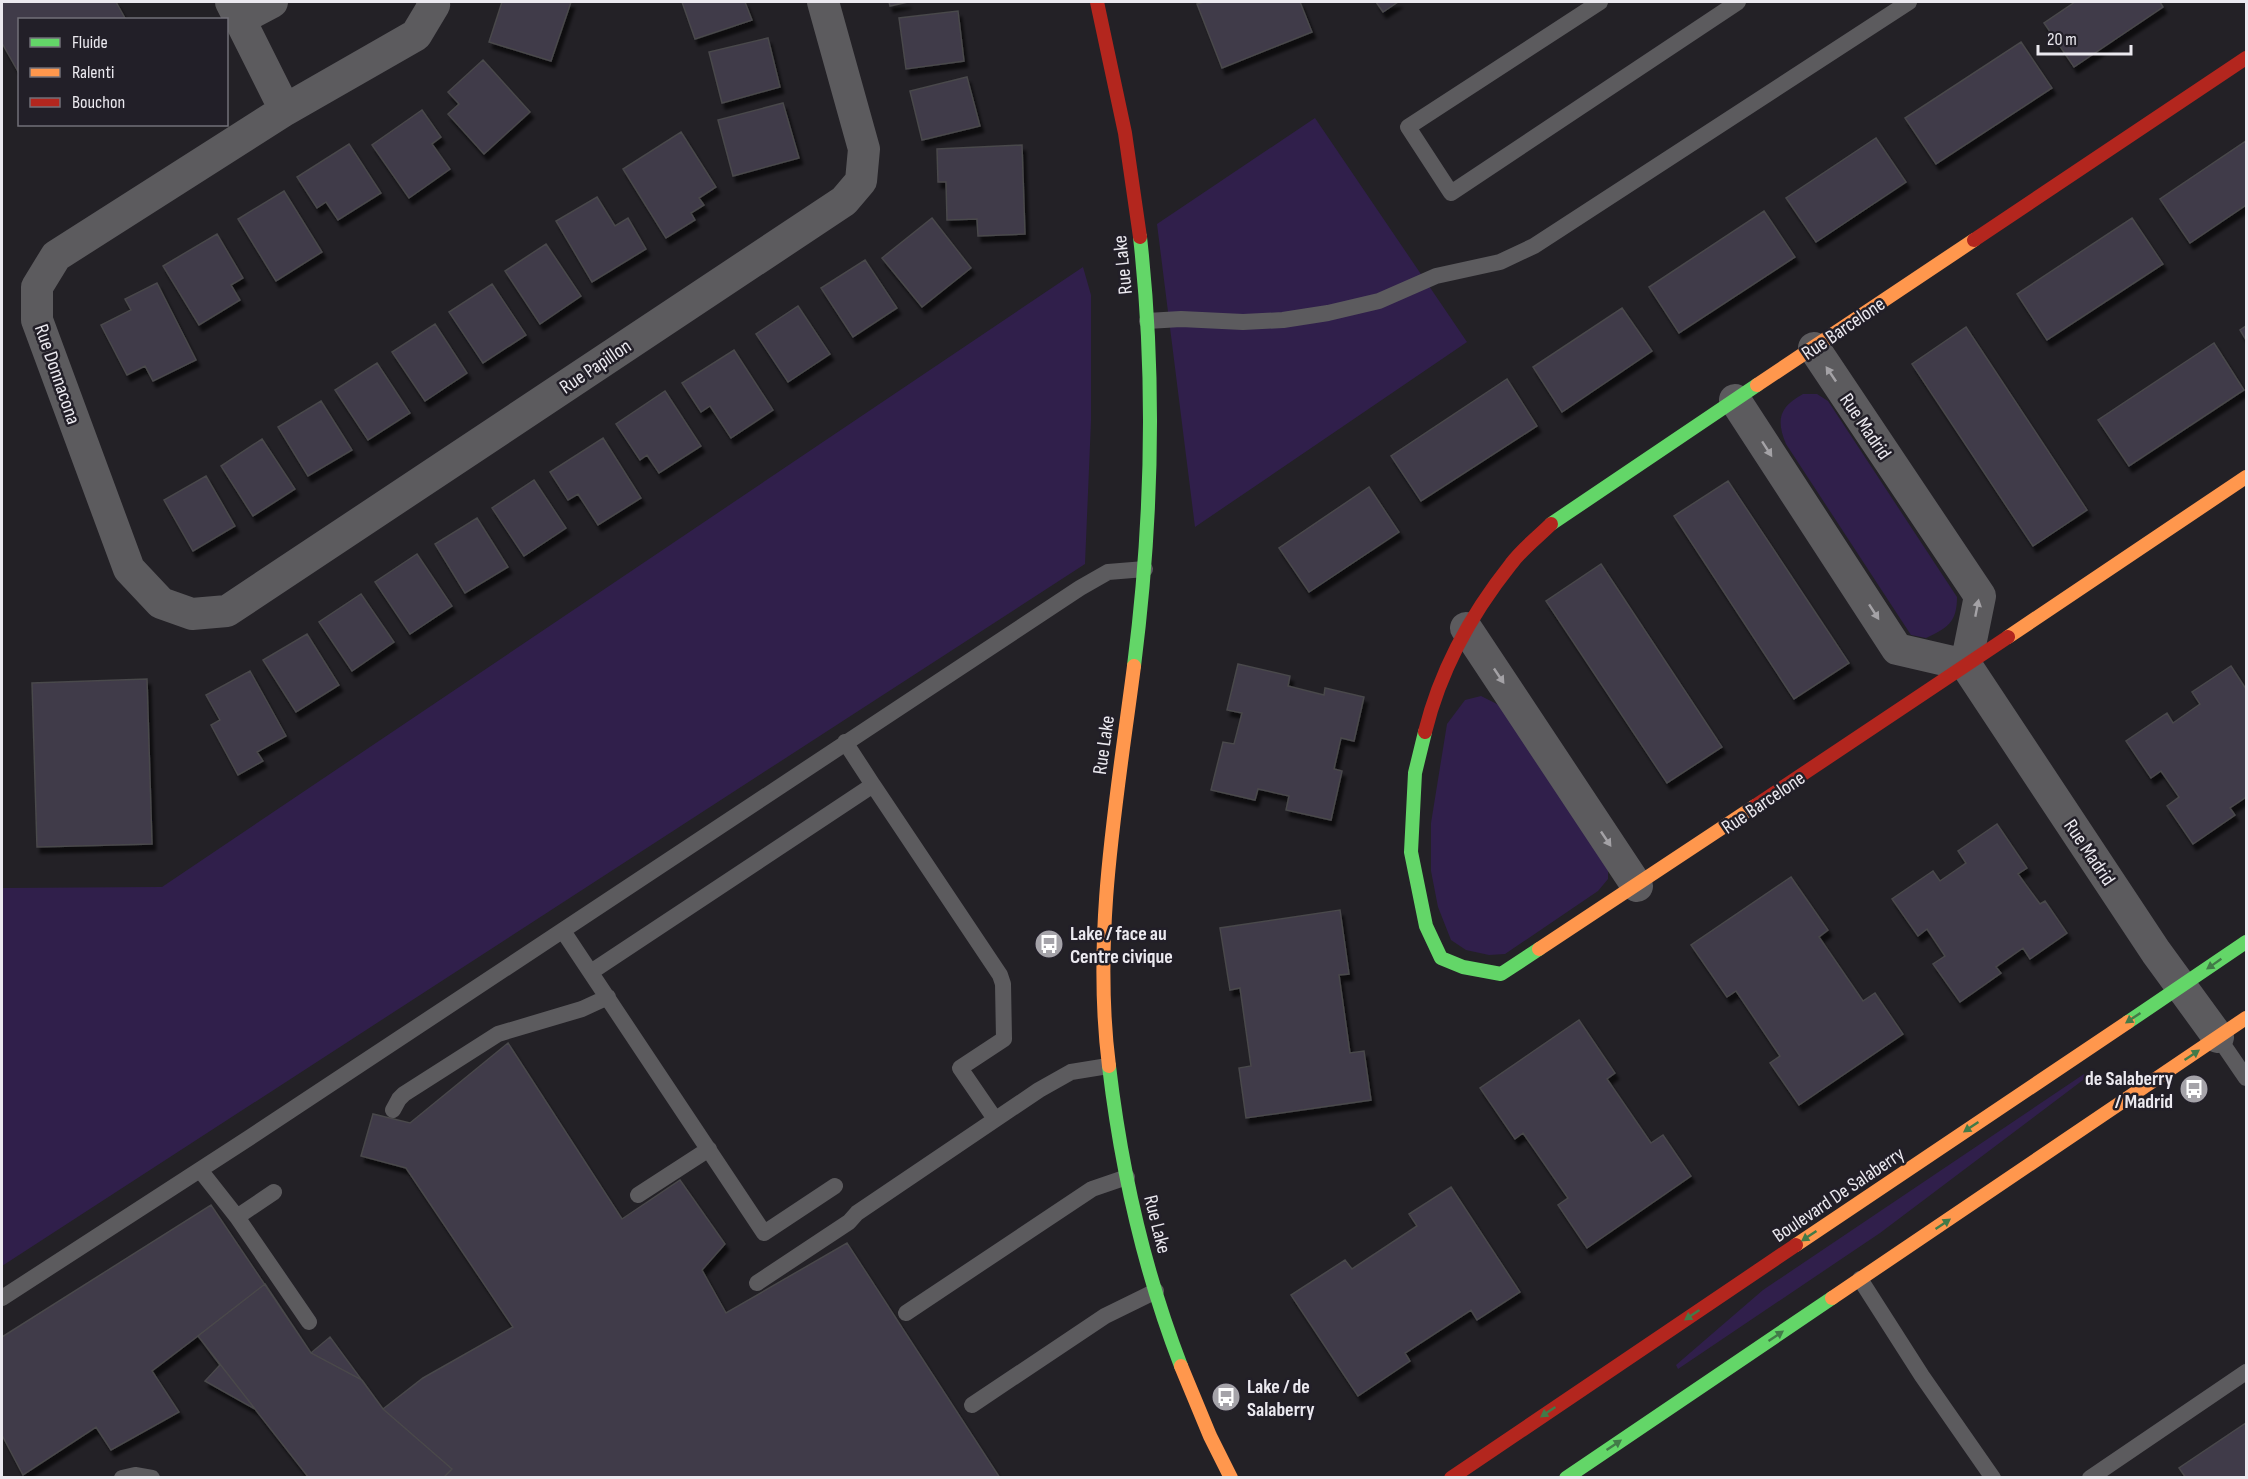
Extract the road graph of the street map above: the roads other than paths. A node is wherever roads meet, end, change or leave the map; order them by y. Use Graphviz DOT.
graph roads {
  1 [pos="272,2"];
  2 [pos="432,2"];
  3 [pos="823,2"];
  4 [pos="1097,2"];
  5 [pos="1600,2"];
  6 [pos="1738,2"];
  7 [pos="1909,2"];
  8 [pos="236,10"];
  9 [pos="2247,58"];
  10 [pos="285,110"];
  11 [pos="1147,321"];
  12 [pos="1814,348"];
  13 [pos="1735,400"];
  14 [pos="2247,477"];
  15 [pos="1144,569"];
  16 [pos="161,603"];
  17 [pos="1466,628"];
  18 [pos="1966,665"];
  19 [pos="845,742"];
  20 [pos="873,785"];
  21 [pos="1637,886"];
  22 [pos="563,931"];
  23 [pos="2247,942"];
  24 [pos="591,972"];
  25 [pos="2182,986"];
  26 [pos="608,997"];
  27 [pos="2247,1018"];
  28 [pos="2218,1037"];
  29 [pos="1108,1066"];
  30 [pos="2247,1078"];
  31 [pos="393,1110"];
  32 [pos="995,1119"];
  33 [pos="709,1149"];
  34 [pos="200,1170"];
  35 [pos="1127,1177"];
  36 [pos="835,1186"];
  37 [pos="274,1191"];
  38 [pos="638,1195"];
  39 [pos="237,1218"];
  40 [pos="1860,1279"];
  41 [pos="757,1283"];
  42 [pos="1156,1291"];
  43 [pos="2,1298"];
  44 [pos="906,1313"];
  45 [pos="309,1322"];
  46 [pos="2247,1372"];
  47 [pos="972,1405"];
  48 [pos="122,1478"];
  49 [pos="152,1478"];
  50 [pos="1232,1478"];
  51 [pos="1451,1478"];
  52 [pos="1566,1478"];
  53 [pos="1993,1478"];
  54 [pos="2090,1478"];
  1 -- 8 [label="street"];
  2 -- 10 [label="street, Rue Donnacona"];
  3 -- 16 [label="street, Rue Papillon"];
  4 -- 11 [label="street, Rue Lake"];
  5 -- 6 [label="lane"];
  7 -- 11 [label="lane"];
  8 -- 10 [label="street"];
  9 -- 12 [label="street, Rue Barcelone"];
  10 -- 16 [label="street, Rue Donnacona"];
  11 -- 15 [label="street, Rue Lake"];
  12 -- 13 [label="street, Rue Barcelone"];
  18 -- 12 [label="street, Rue Madrid, one-way"];
  13 -- 17 [label="street, Rue Barcelone"];
  13 -- 18 [label="street, one-way"];
  14 -- 18 [label="street, Rue Barcelone"];
  15 -- 19 [label="lane"];
  15 -- 29 [label="street, Rue Lake"];
  17 -- 21 [label="street, one-way"];
  17 -- 21 [label="street, Rue Barcelone"];
  18 -- 21 [label="street, Rue Barcelone"];
  18 -- 25 [label="street, Rue Madrid"];
  19 -- 20 [label="lane"];
  19 -- 22 [label="lane"];
  20 -- 24 [label="lane"];
  20 -- 32 [label="lane"];
  22 -- 24 [label="lane"];
  22 -- 34 [label="lane"];
  23 -- 25 [label="street, Boulevard De Salaberry, one-way"];
  24 -- 26 [label="lane"];
  25 -- 28 [label="street, Rue Madrid"];
  25 -- 51 [label="street, Boulevard De Salaberry, one-way"];
  26 -- 31 [label="lane"];
  26 -- 33 [label="lane"];
  27 -- 28 [label="street"];
  28 -- 30 [label="lane"];
  40 -- 28 [label="street, one-way"];
  29 -- 32 [label="lane"];
  29 -- 35 [label="street, Rue Lake"];
  32 -- 41 [label="lane"];
  33 -- 36 [label="lane"];
  33 -- 38 [label="lane"];
  34 -- 39 [label="lane"];
  34 -- 43 [label="lane"];
  35 -- 42 [label="street, Rue Lake"];
  35 -- 44 [label="lane"];
  37 -- 39 [label="lane"];
  39 -- 45 [label="lane"];
  52 -- 40 [label="street, one-way"];
  40 -- 53 [label="lane"];
  42 -- 47 [label="lane"];
  42 -- 50 [label="street, Rue Lake"];
  46 -- 54 [label="lane"];
  48 -- 49 [label="lane"];
}
